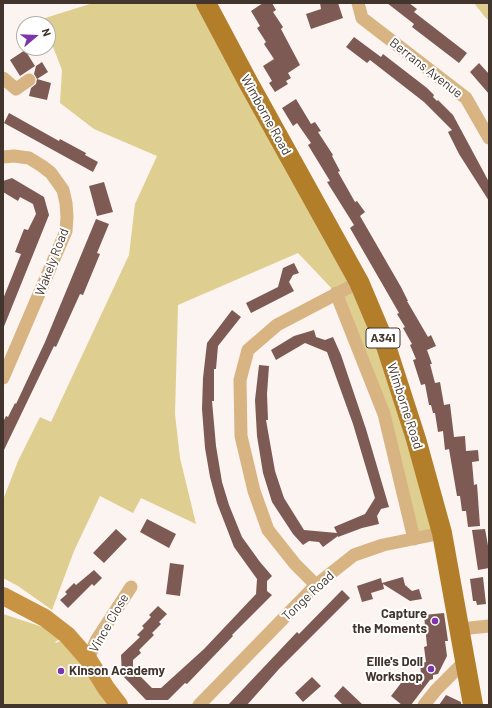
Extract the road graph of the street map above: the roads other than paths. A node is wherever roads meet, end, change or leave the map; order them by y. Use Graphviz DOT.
graph roads {
  1 [pos="206,3"];
  2 [pos="358,3"];
  3 [pos="3,78"];
  4 [pos="29,80"];
  5 [pos="489,138"];
  6 [pos="3,157"];
  7 [pos="359,282"];
  8 [pos="336,293"];
  9 [pos="3,378"];
  10 [pos="442,533"];
  11 [pos="414,539"];
  12 [pos="316,585"];
  13 [pos="131,586"];
  14 [pos="3,596"];
  15 [pos="489,626"];
  16 [pos="460,629"];
  17 [pos="88,659"];
  18 [pos="465,661"];
  19 [pos="119,705"];
  20 [pos="199,705"];
  21 [pos="424,705"];
  22 [pos="473,705"];
  1 -- 7 [label="main road, Wimborne Road / A341"];
  2 -- 5 [label="street, Berrans Avenue"];
  3 -- 4 [label="street"];
  6 -- 9 [label="street, Wakely Road"];
  7 -- 8 [label="street"];
  7 -- 10 [label="main road, Wimborne Road / A341"];
  8 -- 11 [label="street, Wimborne Road"];
  8 -- 12 [label="street"];
  10 -- 11 [label="street, Tonge Road"];
  10 -- 16 [label="main road, Wimborne Road / A341"];
  11 -- 12 [label="street, Tonge Road"];
  12 -- 20 [label="street, Tonge Road"];
  13 -- 17 [label="street, Vince Close"];
  14 -- 17 [label="street"];
  15 -- 16 [label="street"];
  16 -- 18 [label="main road, Wimborne Road / A341"];
  17 -- 19 [label="street"];
  18 -- 21 [label="street"];
  18 -- 22 [label="main road, Wimborne Road / A341"];
}
